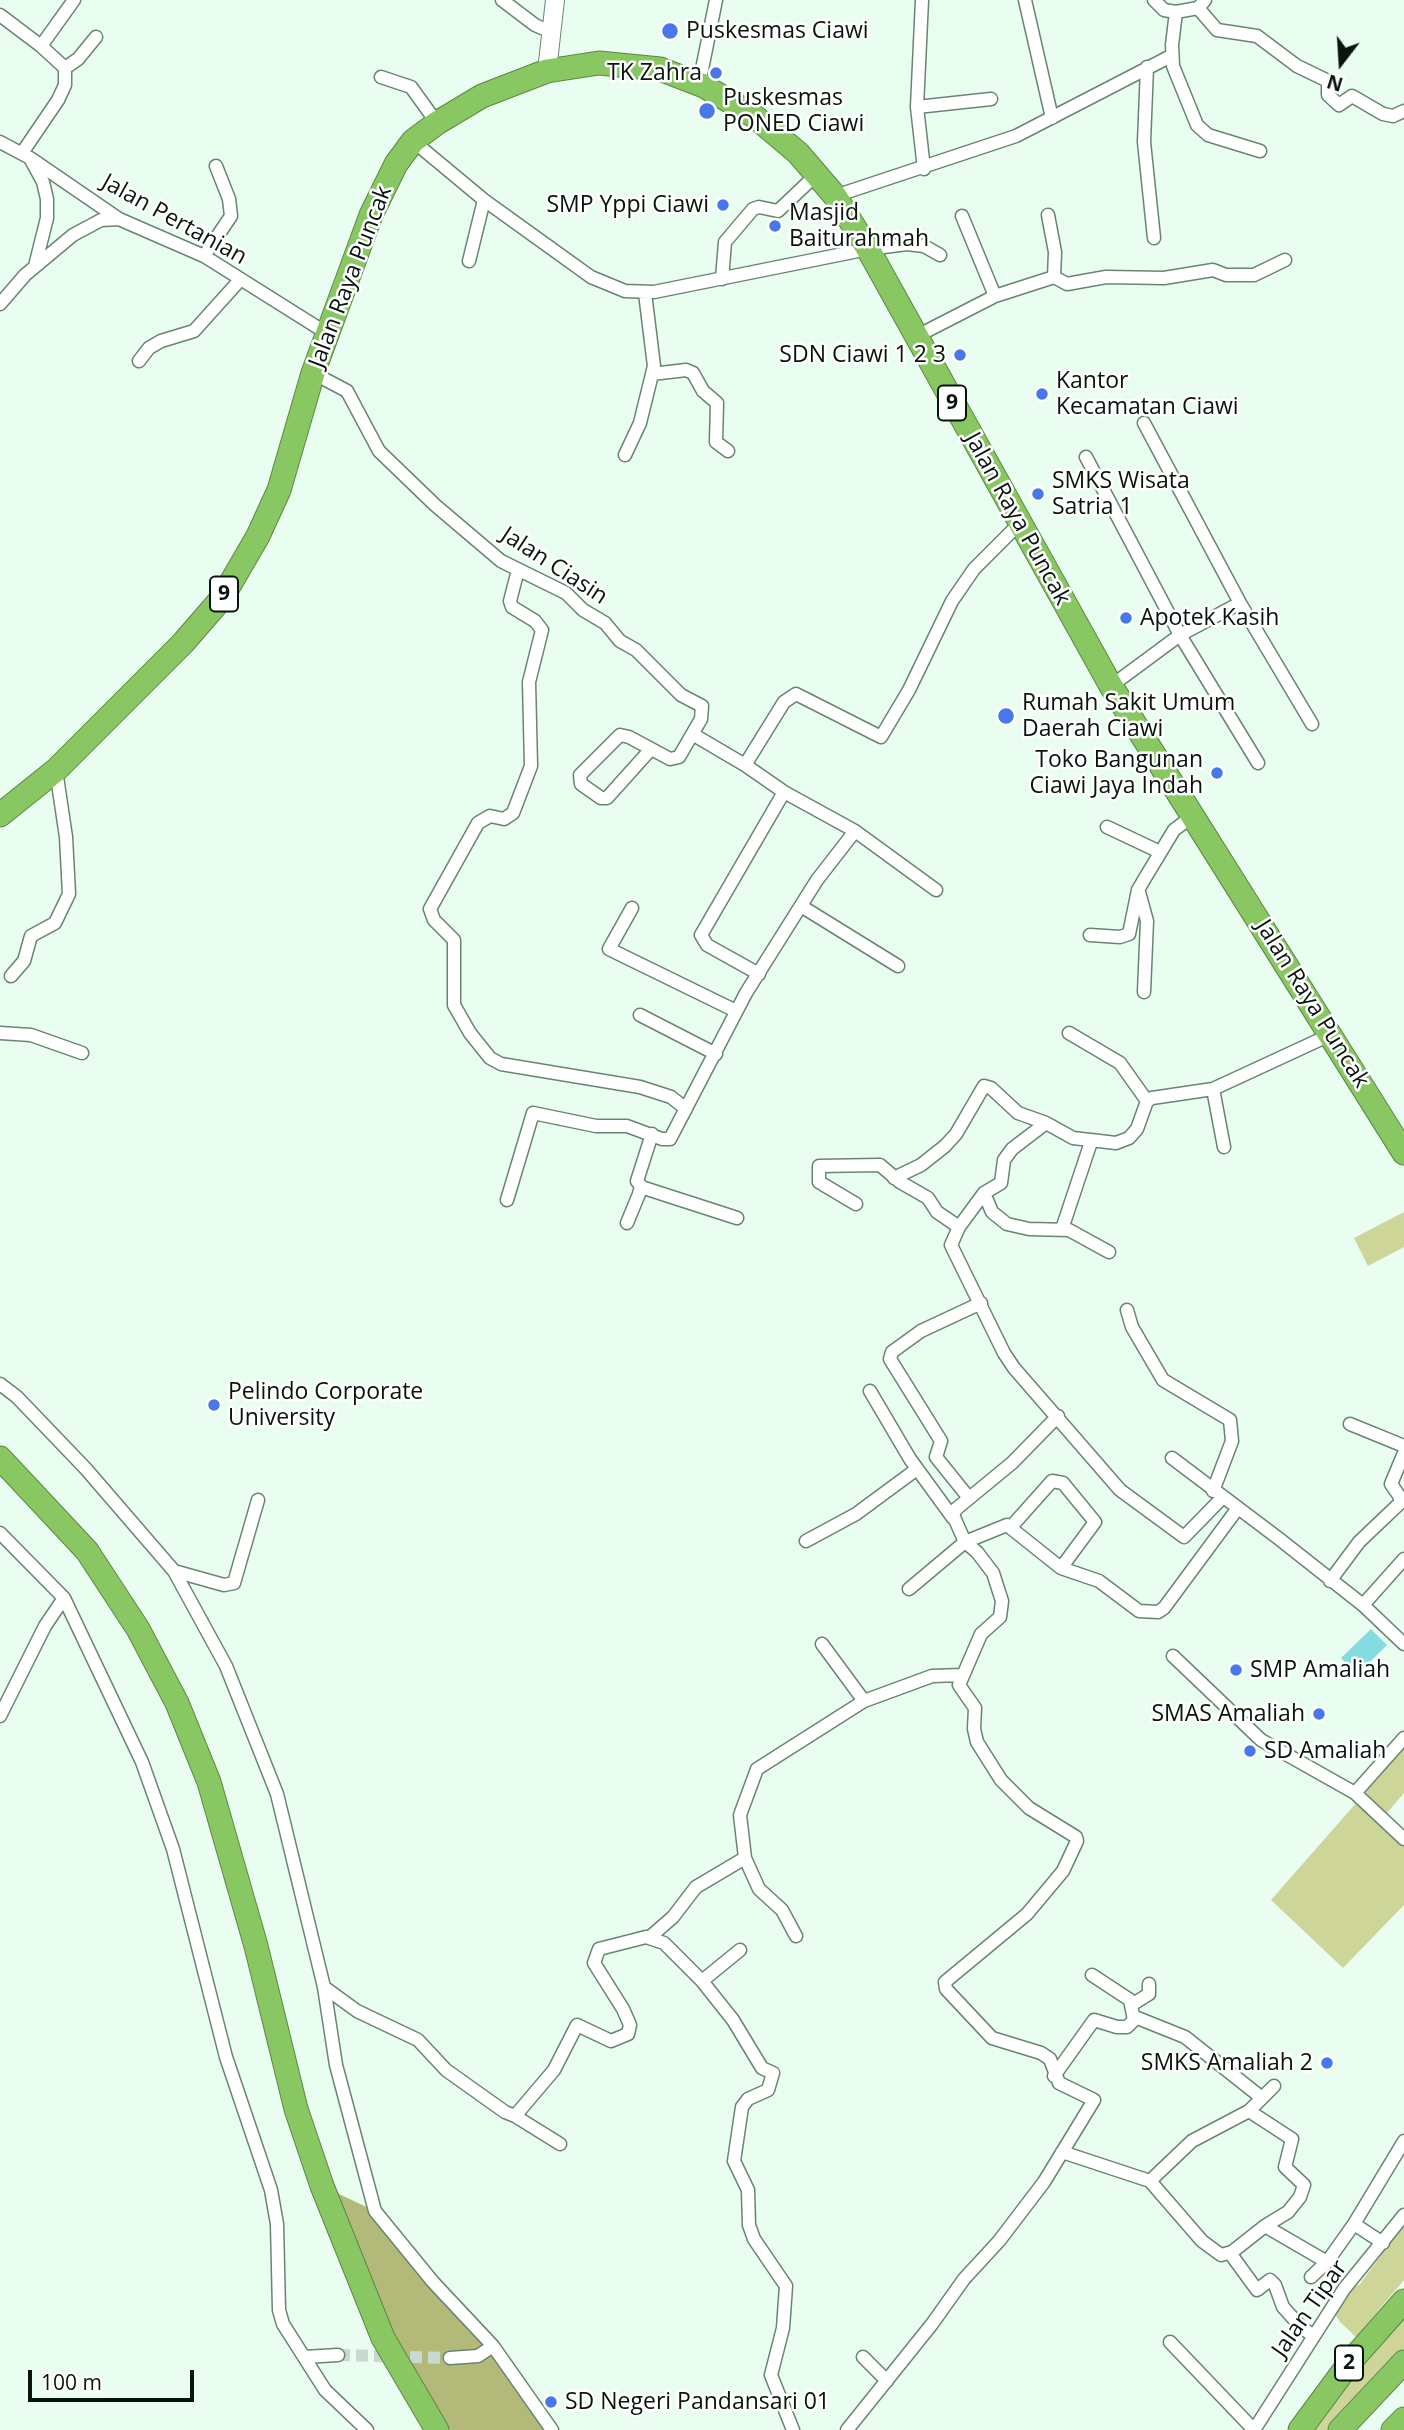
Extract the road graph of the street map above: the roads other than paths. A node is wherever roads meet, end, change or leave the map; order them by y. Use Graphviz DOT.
graph roads {
  1 [pos="74,0"];
  2 [pos="502,0"];
  3 [pos="555,0"];
  4 [pos="716,0"];
  5 [pos="922,0"];
  6 [pos="1025,0"];
  7 [pos="1154,0"];
  8 [pos="1201,4"];
  9 [pos="1176,12"];
  10 [pos="0,15"];
  11 [pos="551,32"];
  12 [pos="96,37"];
  13 [pos="41,46"];
  14 [pos="1171,56"];
  15 [pos="1147,67"];
  16 [pos="65,68"];
  17 [pos="547,71"];
  18 [pos="381,77"];
  19 [pos="699,84"];
  20 [pos="991,99"];
  21 [pos="917,107"];
  22 [pos="1404,111"];
  23 [pos="1052,118"];
  24 [pos="437,123"];
  25 [pos="413,141"];
  26 [pos="0,142"];
  27 [pos="1260,151"];
  28 [pos="26,155"];
  29 [pos="216,166"];
  30 [pos="924,169"];
  31 [pos="817,174"];
  32 [pos="835,196"];
  33 [pos="484,200"];
  34 [pos="1048,215"];
  35 [pos="962,216"];
  36 [pos="120,219"];
  37 [pos="1154,238"];
  38 [pos="868,249"];
  39 [pos="940,255"];
  40 [pos="204,256"];
  41 [pos="1285,260"];
  42 [pos="469,261"];
  43 [pos="35,267"];
  44 [pos="1055,277"];
  45 [pos="722,279"];
  46 [pos="239,281"];
  47 [pos="645,293"];
  48 [pos="995,296"];
  49 [pos="0,304"];
  50 [pos="328,334"];
  51 [pos="915,337"];
  52 [pos="139,361"];
  53 [pos="313,373"];
  54 [pos="652,374"];
  55 [pos="1144,423"];
  56 [pos="728,451"];
  57 [pos="625,455"];
  58 [pos="1086,457"];
  59 [pos="1019,524"];
  60 [pos="518,570"];
  61 [pos="1240,603"];
  62 [pos="1180,635"];
  63 [pos="1111,686"];
  64 [pos="1312,724"];
  65 [pos="694,735"];
  66 [pos="651,749"];
  67 [pos="1258,763"];
  68 [pos="745,765"];
  69 [pos="56,770"];
  70 [pos="784,792"];
  71 [pos="0,815"];
  72 [pos="1194,815"];
  73 [pos="1107,827"];
  74 [pos="855,831"];
  75 [pos="1160,852"];
  76 [pos="936,890"];
  77 [pos="1139,890"];
  78 [pos="801,906"];
  79 [pos="632,908"];
  80 [pos="1090,935"];
  81 [pos="898,966"];
  82 [pos="759,974"];
  83 [pos="11,976"];
  84 [pos="1144,992"];
  85 [pos="736,1012"];
  86 [pos="640,1015"];
  87 [pos="0,1033"];
  88 [pos="1069,1033"];
  89 [pos="1332,1034"];
  90 [pos="82,1053"];
  91 [pos="716,1054"];
  92 [pos="1213,1089"];
  93 [pos="1147,1101"];
  94 [pos="686,1109"];
  95 [pos="1046,1123"];
  96 [pos="652,1134"];
  97 [pos="1091,1142"];
  98 [pos="1224,1147"];
  99 [pos="1404,1153"];
  100 [pos="894,1178"];
  101 [pos="640,1187"];
  102 [pos="984,1193"];
  103 [pos="507,1200"];
  104 [pos="856,1204"];
  105 [pos="737,1218"];
  106 [pos="627,1223"];
  107 [pos="959,1227"];
  108 [pos="1062,1229"];
  109 [pos="1110,1252"];
  110 [pos="981,1303"];
  111 [pos="1127,1310"];
  112 [pos="0,1384"];
  113 [pos="870,1391"];
  114 [pos="1058,1416"];
  115 [pos="1350,1423"];
  116 [pos="1404,1446"];
  117 [pos="1404,1453"];
  118 [pos="0,1458"];
  119 [pos="1172,1458"];
  120 [pos="917,1469"];
  121 [pos="1218,1494"];
  122 [pos="969,1498"];
  123 [pos="258,1500"];
  124 [pos="1238,1508"];
  125 [pos="953,1518"];
  126 [pos="1011,1527"];
  127 [pos="0,1533"];
  128 [pos="806,1541"];
  129 [pos="965,1542"];
  130 [pos="1190,1542"];
  131 [pos="1203,1554"];
  132 [pos="1404,1559"];
  133 [pos="1060,1568"];
  134 [pos="174,1571"];
  135 [pos="1330,1581"];
  136 [pos="909,1588"];
  137 [pos="64,1598"];
  138 [pos="1363,1605"];
  139 [pos="822,1644"];
  140 [pos="1404,1644"];
  141 [pos="1173,1656"];
  142 [pos="962,1675"];
  143 [pos="864,1702"];
  144 [pos="0,1716"];
  145 [pos="1404,1738"];
  146 [pos="1355,1793"];
  147 [pos="1404,1839"];
  148 [pos="744,1858"];
  149 [pos="796,1936"];
  150 [pos="650,1937"];
  151 [pos="740,1950"];
  152 [pos="1092,1975"];
  153 [pos="702,1981"];
  154 [pos="1149,1984"];
  155 [pos="324,1987"];
  156 [pos="1134,2010"];
  157 [pos="1054,2076"];
  158 [pos="1274,2086"];
  159 [pos="1262,2098"];
  160 [pos="1249,2111"];
  161 [pos="515,2116"];
  162 [pos="1404,2141"];
  163 [pos="560,2144"];
  164 [pos="1062,2152"];
  165 [pos="1150,2180"];
  166 [pos="1404,2216"];
  167 [pos="1354,2224"];
  168 [pos="1265,2226"];
  169 [pos="1383,2243"];
  170 [pos="1230,2253"];
  171 [pos="1327,2262"];
  172 [pos="1311,2277"];
  173 [pos="1404,2301"];
  174 [pos="1314,2336"];
  175 [pos="1170,2342"];
  176 [pos="493,2346"];
  177 [pos="338,2355"];
  178 [pos="304,2357"];
  179 [pos="863,2357"];
  180 [pos="450,2358"];
  181 [pos="1404,2362"];
  182 [pos="887,2381"];
  183 [pos="1404,2419"];
  184 [pos="367,2430"];
  185 [pos="437,2430"];
  186 [pos="552,2430"];
  187 [pos="793,2430"];
  188 [pos="847,2430"];
  189 [pos="1254,2430"];
  190 [pos="1300,2430"];
  191 [pos="1340,2430"];
  192 [pos="1393,2430"];
  1 -- 13 [label="street"];
  2 -- 11 [label="street"];
  3 -- 11 [label="main road"];
  4 -- 19 [label="street"];
  5 -- 21 [label="street"];
  6 -- 23 [label="street"];
  7 -- 9 [label="street"];
  8 -- 9 [label="street"];
  8 -- 22 [label="street"];
  9 -- 14 [label="street"];
  10 -- 13 [label="street"];
  11 -- 17 [label="main road"];
  12 -- 16 [label="street"];
  13 -- 16 [label="street"];
  14 -- 15 [label="street"];
  14 -- 27 [label="street"];
  15 -- 23 [label="street"];
  15 -- 37 [label="street"];
  16 -- 28 [label="street"];
  17 -- 19 [label="highway, Jalan Raya Puncak / 9"];
  17 -- 24 [label="highway, Jalan Raya Puncak / 9"];
  18 -- 24 [label="street"];
  19 -- 31 [label="highway, Jalan Raya Puncak / 9"];
  20 -- 21 [label="street"];
  21 -- 30 [label="street"];
  23 -- 30 [label="street"];
  24 -- 25 [label="highway, Jalan Raya Puncak / 9"];
  25 -- 33 [label="street"];
  25 -- 50 [label="highway, Jalan Raya Puncak / 9"];
  26 -- 28 [label="street, Jalan Pertanian"];
  28 -- 36 [label="street, Jalan Pertanian"];
  28 -- 43 [label="street"];
  29 -- 40 [label="street"];
  30 -- 32 [label="street"];
  31 -- 32 [label="highway, Jalan Raya Puncak / 9"];
  31 -- 45 [label="street"];
  32 -- 38 [label="highway, Jalan Raya Puncak / 9"];
  33 -- 42 [label="street"];
  33 -- 47 [label="street"];
  34 -- 44 [label="street"];
  35 -- 48 [label="street"];
  36 -- 40 [label="street, Jalan Pertanian"];
  36 -- 43 [label="street"];
  38 -- 39 [label="street"];
  38 -- 45 [label="street"];
  38 -- 51 [label="highway, Jalan Raya Puncak / 9"];
  40 -- 46 [label="street, Jalan Pertanian"];
  41 -- 44 [label="street"];
  43 -- 49 [label="street"];
  44 -- 48 [label="street"];
  45 -- 47 [label="street"];
  46 -- 50 [label="street, Jalan Pertanian"];
  46 -- 52 [label="street"];
  47 -- 54 [label="street"];
  48 -- 51 [label="street"];
  50 -- 53 [label="highway, Jalan Raya Puncak / 9"];
  51 -- 59 [label="highway, Jalan Raya Puncak / 9"];
  53 -- 60 [label="street, Jalan Ciasin"];
  53 -- 69 [label="highway, Jalan Raya Puncak / 9"];
  54 -- 56 [label="street"];
  54 -- 57 [label="street"];
  55 -- 61 [label="street"];
  58 -- 62 [label="street"];
  59 -- 63 [label="highway, Jalan Raya Puncak / 9"];
  59 -- 68 [label="street"];
  60 -- 65 [label="street, Jalan Ciasin"];
  60 -- 94 [label="street"];
  61 -- 62 [label="street"];
  61 -- 64 [label="street"];
  62 -- 63 [label="street"];
  62 -- 67 [label="street"];
  63 -- 72 [label="highway, Jalan Raya Puncak / 9"];
  65 -- 66 [label="street"];
  65 -- 68 [label="street"];
  66 -- 66 [label="street"];
  68 -- 70 [label="street"];
  69 -- 71 [label="highway, Jalan Raya Puncak / 9"];
  69 -- 83 [label="street"];
  70 -- 74 [label="street"];
  70 -- 82 [label="street"];
  72 -- 75 [label="street"];
  72 -- 89 [label="highway, Jalan Raya Puncak / 9"];
  73 -- 75 [label="street"];
  74 -- 76 [label="street"];
  74 -- 78 [label="street"];
  75 -- 77 [label="street"];
  77 -- 80 [label="street"];
  77 -- 84 [label="street"];
  78 -- 81 [label="street"];
  78 -- 82 [label="street"];
  79 -- 85 [label="street"];
  82 -- 85 [label="street"];
  85 -- 91 [label="street"];
  86 -- 91 [label="street"];
  87 -- 90 [label="street"];
  88 -- 93 [label="street"];
  89 -- 92 [label="street"];
  89 -- 99 [label="highway, Jalan Raya Puncak / 9"];
  91 -- 94 [label="street"];
  92 -- 93 [label="street"];
  92 -- 98 [label="street"];
  93 -- 97 [label="street"];
  94 -- 96 [label="street"];
  95 -- 97 [label="street"];
  95 -- 100 [label="street"];
  95 -- 102 [label="street"];
  96 -- 101 [label="street"];
  96 -- 103 [label="street"];
  97 -- 108 [label="street"];
  100 -- 104 [label="street"];
  100 -- 107 [label="street"];
  101 -- 105 [label="street"];
  101 -- 106 [label="street"];
  102 -- 107 [label="street"];
  102 -- 108 [label="street"];
  107 -- 110 [label="street"];
  108 -- 109 [label="street"];
  110 -- 114 [label="street"];
  110 -- 122 [label="street"];
  111 -- 121 [label="street"];
  112 -- 134 [label="street"];
  113 -- 120 [label="street"];
  114 -- 121 [label="street"];
  114 -- 122 [label="street"];
  115 -- 116 [label="street"];
  117 -- 135 [label="street"];
  118 -- 185 [label="highway"];
  119 -- 121 [label="street"];
  120 -- 125 [label="street"];
  120 -- 128 [label="street"];
  121 -- 124 [label="street"];
  122 -- 125 [label="street"];
  123 -- 134 [label="street"];
  124 -- 131 [label="street"];
  124 -- 135 [label="street"];
  125 -- 129 [label="street"];
  126 -- 129 [label="street"];
  126 -- 133 [label="street"];
  126 -- 133 [label="street"];
  127 -- 137 [label="street"];
  129 -- 136 [label="street"];
  129 -- 142 [label="street"];
  130 -- 131 [label="street"];
  131 -- 133 [label="street"];
  132 -- 138 [label="street"];
  134 -- 155 [label="street"];
  135 -- 138 [label="street"];
  137 -- 144 [label="street"];
  137 -- 178 [label="street"];
  138 -- 140 [label="street"];
  139 -- 143 [label="street"];
  141 -- 146 [label="street"];
  142 -- 143 [label="street"];
  142 -- 157 [label="street"];
  143 -- 148 [label="street"];
  145 -- 146 [label="street"];
  146 -- 147 [label="street"];
  148 -- 149 [label="street"];
  148 -- 150 [label="street"];
  150 -- 153 [label="street"];
  150 -- 161 [label="street"];
  151 -- 153 [label="street"];
  152 -- 156 [label="street"];
  153 -- 187 [label="street"];
  154 -- 156 [label="street"];
  155 -- 161 [label="street"];
  155 -- 176 [label="street"];
  156 -- 157 [label="street"];
  156 -- 159 [label="street"];
  157 -- 164 [label="street"];
  158 -- 159 [label="street"];
  159 -- 160 [label="street"];
  160 -- 165 [label="street"];
  160 -- 168 [label="street"];
  161 -- 163 [label="street"];
  162 -- 167 [label="street"];
  164 -- 165 [label="street"];
  164 -- 182 [label="street"];
  165 -- 170 [label="street"];
  166 -- 169 [label="street, Jalan Tipar"];
  167 -- 169 [label="street"];
  167 -- 171 [label="street"];
  168 -- 170 [label="street"];
  168 -- 171 [label="street"];
  169 -- 174 [label="street, Jalan Tipar"];
  170 -- 174 [label="street"];
  171 -- 172 [label="street"];
  173 -- 190 [label="highway, 2"];
  174 -- 189 [label="street, Jalan Tipar"];
  175 -- 189 [label="street"];
  176 -- 180 [label="street"];
  176 -- 186 [label="street"];
  177 -- 178 [label="street"];
  178 -- 184 [label="street"];
  179 -- 182 [label="street"];
  181 -- 191 [label="highway, 2"];
  182 -- 188 [label="street"];
  183 -- 192 [label="highway"];
}
